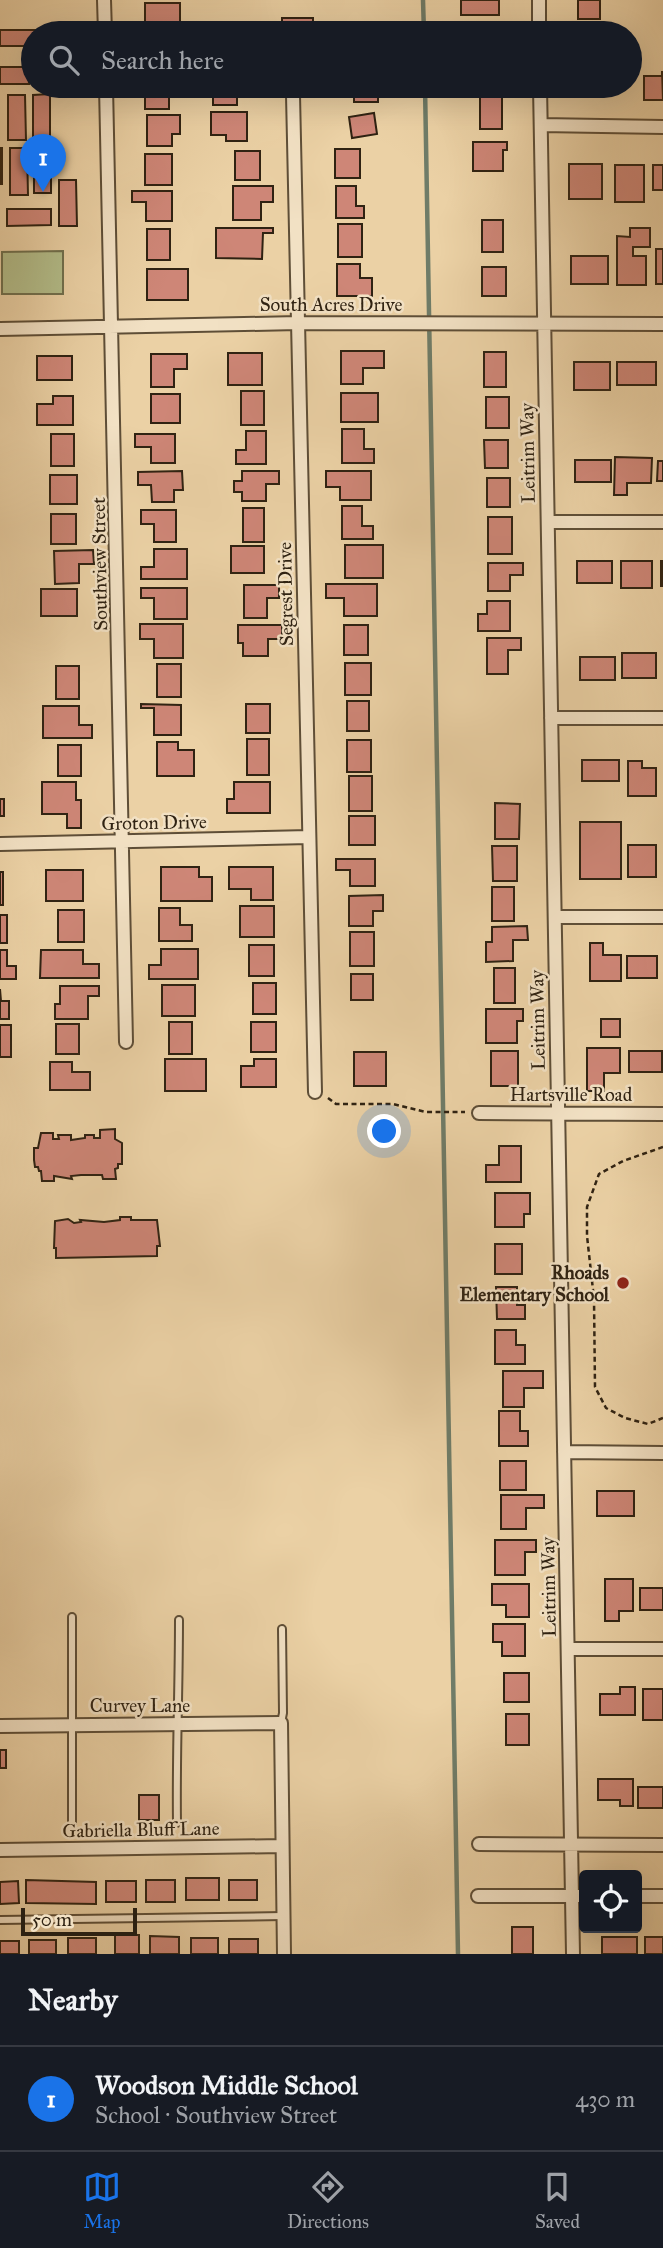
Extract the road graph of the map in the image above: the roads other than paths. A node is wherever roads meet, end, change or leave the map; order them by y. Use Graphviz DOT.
graph roads {
  1 [pos="104,0"];
  2 [pos="539,0"];
  3 [pos="105,21"];
  4 [pos="539,21"];
  5 [pos="106,98"];
  6 [pos="293,98"];
  7 [pos="540,98"];
  8 [pos="541,125"];
  9 [pos="663,127"];
  10 [pos="298,323"];
  11 [pos="544,323"];
  12 [pos="663,324"];
  13 [pos="113,327"];
  14 [pos="0,328"];
  15 [pos="548,522"];
  16 [pos="663,522"];
  17 [pos="551,718"];
  18 [pos="663,718"];
  19 [pos="309,838"];
  20 [pos="124,842"];
  21 [pos="0,845"];
  22 [pos="555,917"];
  23 [pos="663,917"];
  24 [pos="126,1042"];
  25 [pos="315,1092"];
  26 [pos="479,1113"];
  27 [pos="558,1114"];
  28 [pos="663,1114"];
  29 [pos="564,1452"];
  30 [pos="663,1453"];
  31 [pos="72,1618"];
  32 [pos="179,1620"];
  33 [pos="282,1629"];
  34 [pos="568,1649"];
  35 [pos="663,1649"];
  36 [pos="281,1723"];
  37 [pos="178,1724"];
  38 [pos="71,1725"];
  39 [pos="0,1726"];
  40 [pos="177,1823"];
  41 [pos="72,1829"];
  42 [pos="479,1844"];
  43 [pos="572,1844"];
  44 [pos="663,1845"];
  45 [pos="282,1846"];
  46 [pos="0,1850"];
  47 [pos="478,1896"];
  48 [pos="578,1896"];
  49 [pos="642,1896"];
  50 [pos="663,1896"];
  51 [pos="284,1916"];
  52 [pos="0,1920"];
  53 [pos="284,1954"];
  54 [pos="573,1954"];
  1 -- 3 [label="street"];
  2 -- 4 [label="street"];
  5 -- 13 [label="street, Southview Street"];
  6 -- 10 [label="street, Segrest Drive"];
  7 -- 8 [label="street, Leitrim Way"];
  8 -- 9 [label="street"];
  8 -- 11 [label="street, Leitrim Way"];
  10 -- 11 [label="street, South Acres Drive"];
  10 -- 13 [label="street, South Acres Drive"];
  10 -- 19 [label="street, Segrest Drive"];
  11 -- 12 [label="street, South Acres Drive"];
  11 -- 15 [label="street, Leitrim Way"];
  13 -- 14 [label="street, South Acres Drive"];
  13 -- 20 [label="street, Southview Street"];
  15 -- 16 [label="street"];
  15 -- 17 [label="street, Leitrim Way"];
  17 -- 18 [label="street"];
  17 -- 22 [label="street, Leitrim Way"];
  19 -- 20 [label="street, Groton Drive"];
  19 -- 25 [label="street, Segrest Drive"];
  20 -- 21 [label="street, Groton Drive"];
  20 -- 24 [label="street, Southview Street"];
  22 -- 23 [label="street"];
  22 -- 27 [label="street, Leitrim Way"];
  26 -- 27 [label="street, Hartsville Road"];
  27 -- 28 [label="street, Hartsville Road"];
  27 -- 29 [label="street, Leitrim Way"];
  29 -- 30 [label="street"];
  29 -- 34 [label="street, Leitrim Way"];
  31 -- 38 [label="lane"];
  32 -- 37 [label="lane"];
  33 -- 36 [label="lane"];
  34 -- 35 [label="street"];
  34 -- 43 [label="street, Leitrim Way"];
  36 -- 37 [label="street, Curvey Lane"];
  36 -- 45 [label="street"];
  37 -- 38 [label="street, Curvey Lane"];
  37 -- 40 [label="lane"];
  38 -- 39 [label="street, Curvey Lane"];
  38 -- 41 [label="lane"];
  42 -- 43 [label="street"];
  43 -- 44 [label="street"];
  43 -- 48 [label="street, Leitrim Way"];
  45 -- 46 [label="street, Gabriella Bluff Lane"];
  45 -- 51 [label="street"];
  47 -- 48 [label="street"];
  48 -- 54 [label="street, Leitrim Way"];
  49 -- 50 [label="street"];
  51 -- 52 [label="lane"];
  51 -- 53 [label="street"];
}
